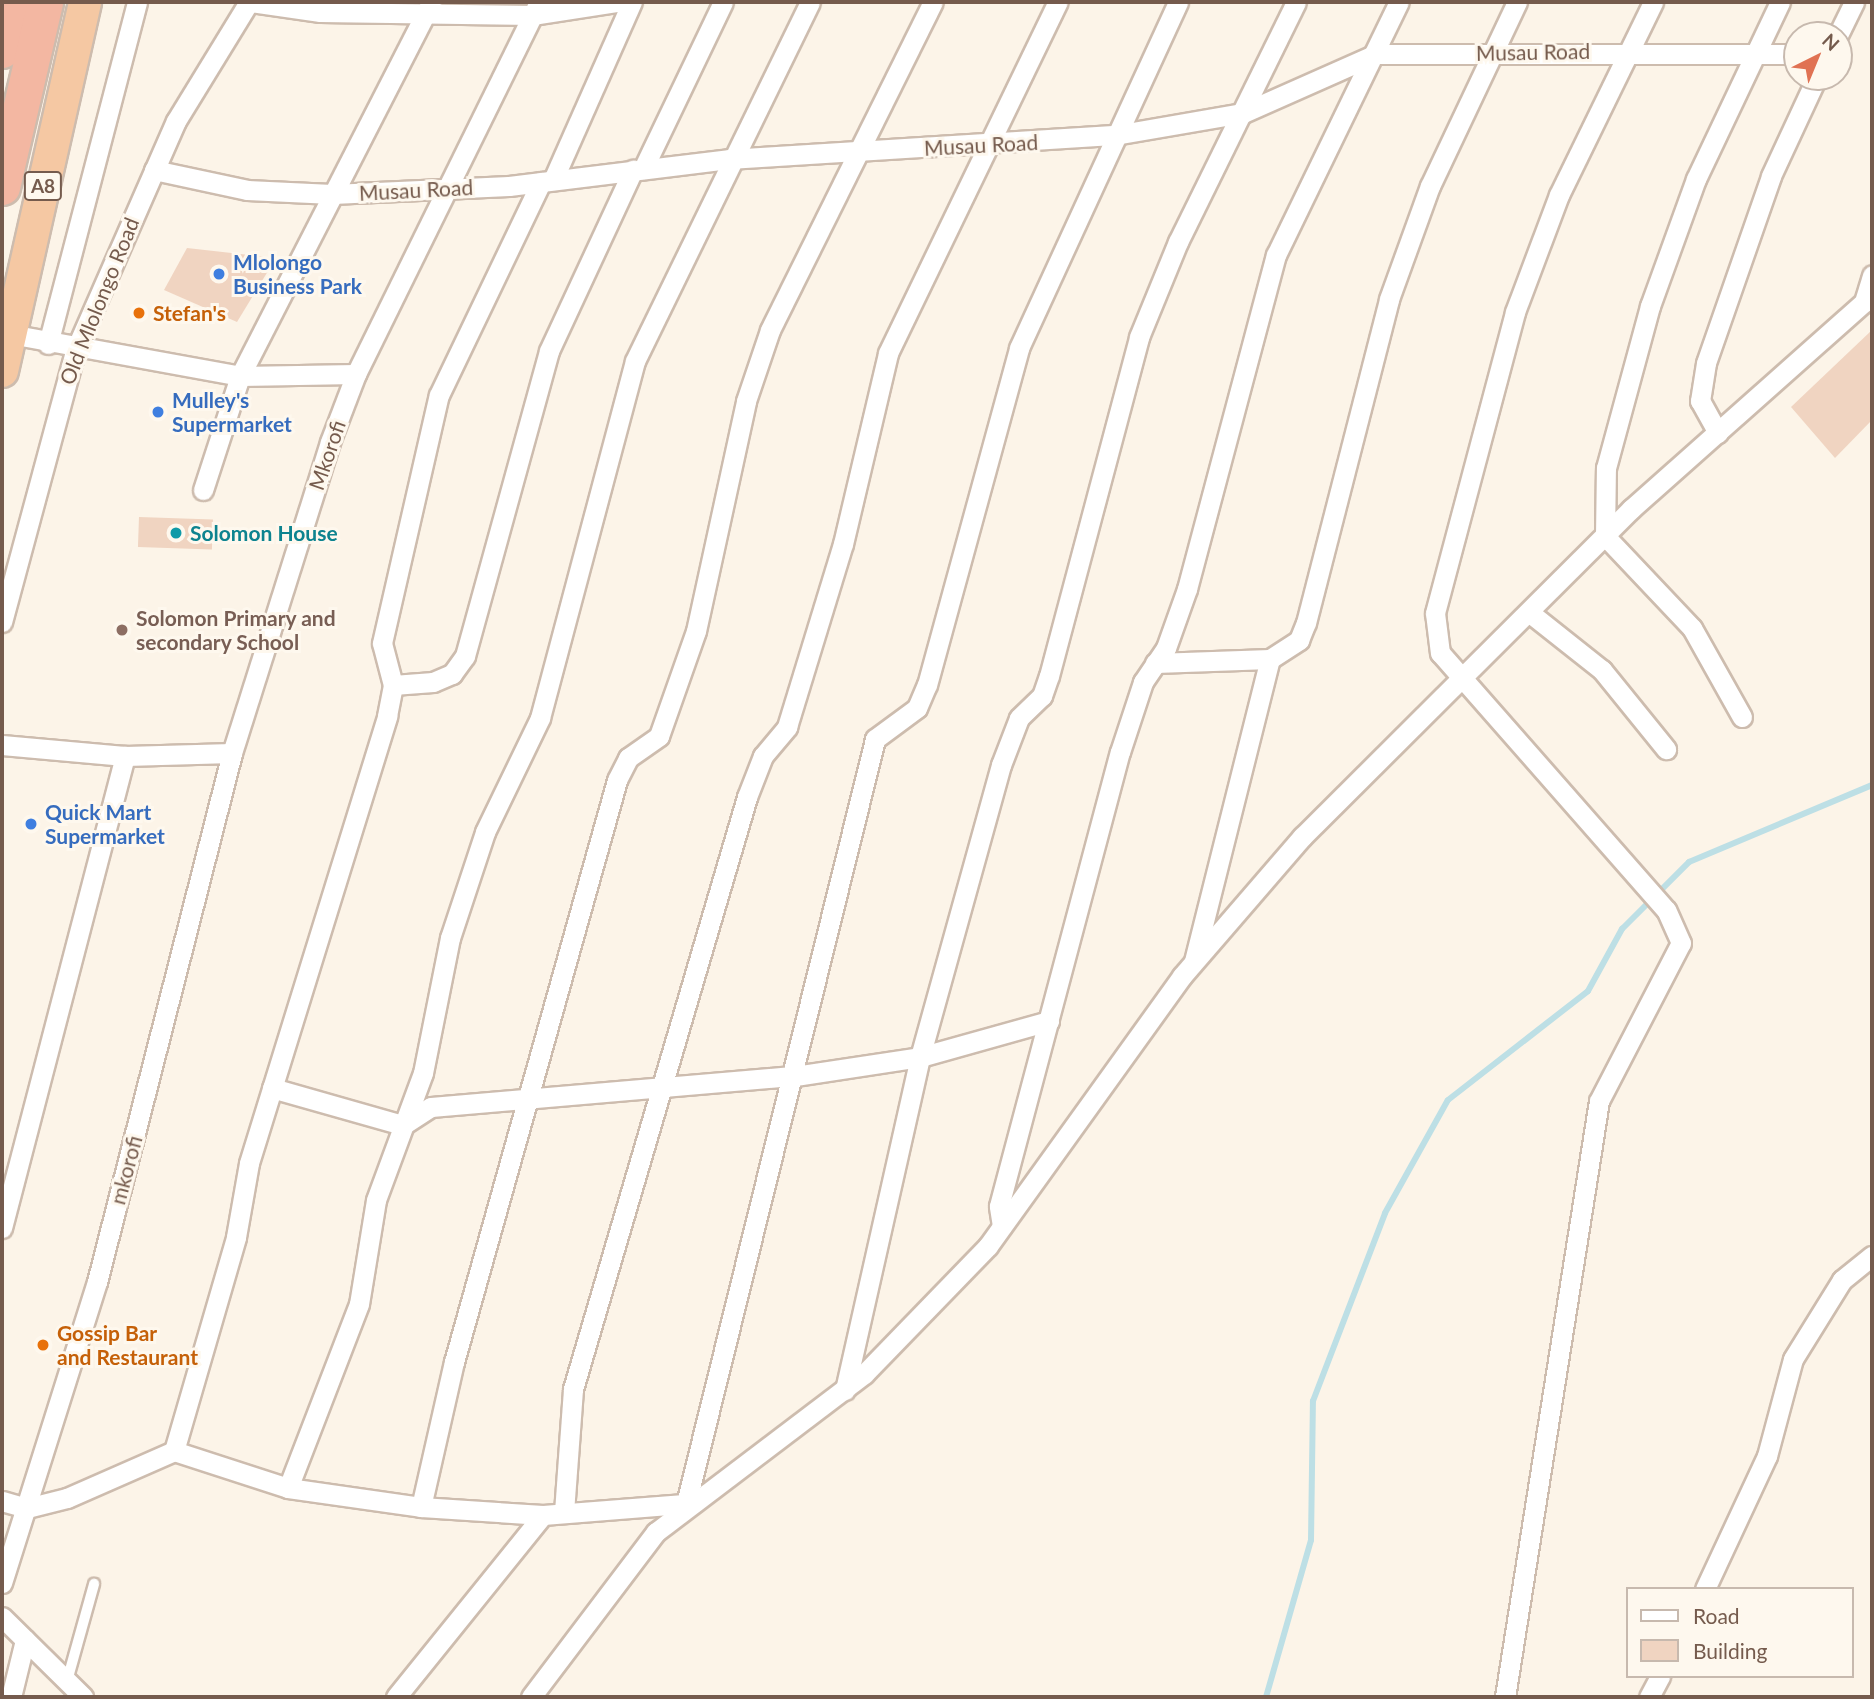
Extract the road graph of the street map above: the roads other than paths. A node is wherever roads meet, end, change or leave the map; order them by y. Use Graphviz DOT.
graph roads {
  1 [pos="13,2"];
  2 [pos="45,2"];
  3 [pos="85,2"];
  4 [pos="137,2"];
  5 [pos="250,2"];
  6 [pos="616,2"];
  7 [pos="632,2"];
  8 [pos="723,2"];
  9 [pos="810,2"];
  10 [pos="933,2"];
  11 [pos="1058,2"];
  12 [pos="1178,2"];
  13 [pos="1296,2"];
  14 [pos="1399,2"];
  15 [pos="1517,2"];
  16 [pos="1653,2"];
  17 [pos="1780,2"];
  18 [pos="1854,2"];
  19 [pos="428,8"];
  20 [pos="535,8"];
  21 [pos="1845,21"];
  22 [pos="1632,49"];
  23 [pos="2,50"];
  24 [pos="1492,52"];
  25 [pos="1754,53"];
  26 [pos="1376,54"];
  27 [pos="1783,54"];
  28 [pos="1811,91"];
  29 [pos="1243,113"];
  30 [pos="1115,135"];
  31 [pos="991,148"];
  32 [pos="856,151"];
  33 [pos="730,159"];
  34 [pos="638,169"];
  35 [pos="154,170"];
  36 [pos="547,181"];
  37 [pos="2,187"];
  38 [pos="444,187"];
  39 [pos="332,194"];
  40 [pos="1872,275"];
  41 [pos="1868,299"];
  42 [pos="10,334"];
  43 [pos="48,344"];
  44 [pos="75,351"];
  45 [pos="2,371"];
  46 [pos="356,374"];
  47 [pos="240,376"];
  48 [pos="1718,433"];
  49 [pos="204,490"];
  50 [pos="1605,536"];
  51 [pos="1530,613"];
  52 [pos="2,622"];
  53 [pos="1270,659"];
  54 [pos="1155,663"];
  55 [pos="1467,677"];
  56 [pos="393,685"];
  57 [pos="1742,717"];
  58 [pos="2,745"];
  59 [pos="1666,749"];
  60 [pos="232,753"];
  61 [pos="125,756"];
  62 [pos="1194,963"];
  63 [pos="1049,1021"];
  64 [pos="920,1057"];
  65 [pos="795,1076"];
  66 [pos="659,1087"];
  67 [pos="272,1088"];
  68 [pos="527,1095"];
  69 [pos="403,1125"];
  70 [pos="1002,1226"];
  71 [pos="2,1228"];
  72 [pos="1872,1256"];
  73 [pos="845,1390"];
  74 [pos="174,1451"];
  75 [pos="288,1488"];
  76 [pos="2,1501"];
  77 [pos="690,1503"];
  78 [pos="421,1507"];
  79 [pos="27,1508"];
  80 [pos="564,1512"];
  81 [pos="543,1515"];
  82 [pos="2,1583"];
  83 [pos="94,1584"];
  84 [pos="1706,1587"];
  85 [pos="2,1617"];
  86 [pos="25,1640"];
  87 [pos="1659,1678"];
  88 [pos="67,1681"];
  89 [pos="11,1697"];
  90 [pos="83,1697"];
  91 [pos="396,1697"];
  92 [pos="531,1697"];
  93 [pos="1505,1697"];
  94 [pos="1649,1697"];
  1 -- 23 [label="highway"];
  2 -- 37 [label="highway"];
  3 -- 42 [label="highway, A8"];
  4 -- 43 [label="street"];
  5 -- 19 [label="street"];
  5 -- 35 [label="street, Old Mlolongo Road"];
  6 -- 20 [label="street"];
  7 -- 36 [label="street"];
  8 -- 34 [label="street"];
  9 -- 33 [label="street"];
  10 -- 32 [label="street"];
  11 -- 31 [label="street"];
  12 -- 30 [label="street"];
  13 -- 29 [label="street"];
  14 -- 26 [label="street"];
  15 -- 24 [label="street"];
  16 -- 22 [label="street"];
  17 -- 25 [label="street"];
  18 -- 21 [label="street"];
  19 -- 20 [label="street"];
  19 -- 39 [label="street"];
  20 -- 38 [label="street, Mkorofi"];
  22 -- 24 [label="street, Musau Road"];
  22 -- 25 [label="street, Musau Road"];
  22 -- 55 [label="street"];
  24 -- 26 [label="street, Musau Road"];
  24 -- 53 [label="street"];
  25 -- 27 [label="street, Musau Road"];
  25 -- 50 [label="street"];
  26 -- 29 [label="street, Musau Road"];
  26 -- 54 [label="street"];
  28 -- 48 [label="street"];
  29 -- 30 [label="street, Musau Road"];
  29 -- 64 [label="street"];
  30 -- 31 [label="street, Musau Road"];
  30 -- 65 [label="street"];
  31 -- 32 [label="street, Musau Road"];
  31 -- 66 [label="street"];
  32 -- 33 [label="street, Musau Road"];
  32 -- 68 [label="street"];
  33 -- 34 [label="street, Musau Road"];
  33 -- 69 [label="street"];
  34 -- 36 [label="street, Musau Road"];
  34 -- 56 [label="street"];
  35 -- 39 [label="street, Musau Road"];
  35 -- 44 [label="street, Old Mlolongo Road"];
  36 -- 38 [label="street, Musau Road"];
  36 -- 56 [label="street"];
  38 -- 39 [label="street, Musau Road"];
  38 -- 46 [label="street, Mkorofi"];
  39 -- 47 [label="street"];
  40 -- 41 [label="street"];
  41 -- 48 [label="street"];
  42 -- 43 [label="street"];
  42 -- 45 [label="highway, A8"];
  43 -- 44 [label="street"];
  44 -- 47 [label="street"];
  44 -- 52 [label="street, Old Mlolongo Road"];
  46 -- 47 [label="street"];
  46 -- 60 [label="street, Mkorofi"];
  47 -- 49 [label="street"];
  48 -- 50 [label="street"];
  50 -- 51 [label="street"];
  50 -- 57 [label="street"];
  51 -- 55 [label="street"];
  51 -- 59 [label="street"];
  53 -- 54 [label="street"];
  53 -- 62 [label="street"];
  54 -- 63 [label="street"];
  55 -- 62 [label="street"];
  55 -- 93 [label="street"];
  56 -- 67 [label="street"];
  58 -- 61 [label="street"];
  60 -- 61 [label="street"];
  60 -- 79 [label="street, mkorofi"];
  61 -- 71 [label="street"];
  62 -- 70 [label="street"];
  63 -- 64 [label="street"];
  63 -- 70 [label="street"];
  64 -- 65 [label="street"];
  64 -- 73 [label="street"];
  65 -- 66 [label="street"];
  65 -- 77 [label="street"];
  66 -- 68 [label="street"];
  66 -- 80 [label="street"];
  67 -- 69 [label="street"];
  67 -- 74 [label="street"];
  68 -- 69 [label="street"];
  68 -- 78 [label="street"];
  69 -- 75 [label="street"];
  70 -- 73 [label="street"];
  72 -- 84 [label="street"];
  73 -- 77 [label="street"];
  74 -- 75 [label="street"];
  74 -- 79 [label="street"];
  75 -- 78 [label="street"];
  76 -- 79 [label="street"];
  77 -- 80 [label="street"];
  77 -- 92 [label="street"];
  78 -- 81 [label="street"];
  79 -- 82 [label="street, mkorofi"];
  80 -- 81 [label="street"];
  81 -- 91 [label="street"];
  83 -- 88 [label="lane"];
  85 -- 86 [label="street"];
  86 -- 88 [label="street"];
  86 -- 89 [label="street"];
  87 -- 94 [label="street"];
  88 -- 90 [label="street"];
}
